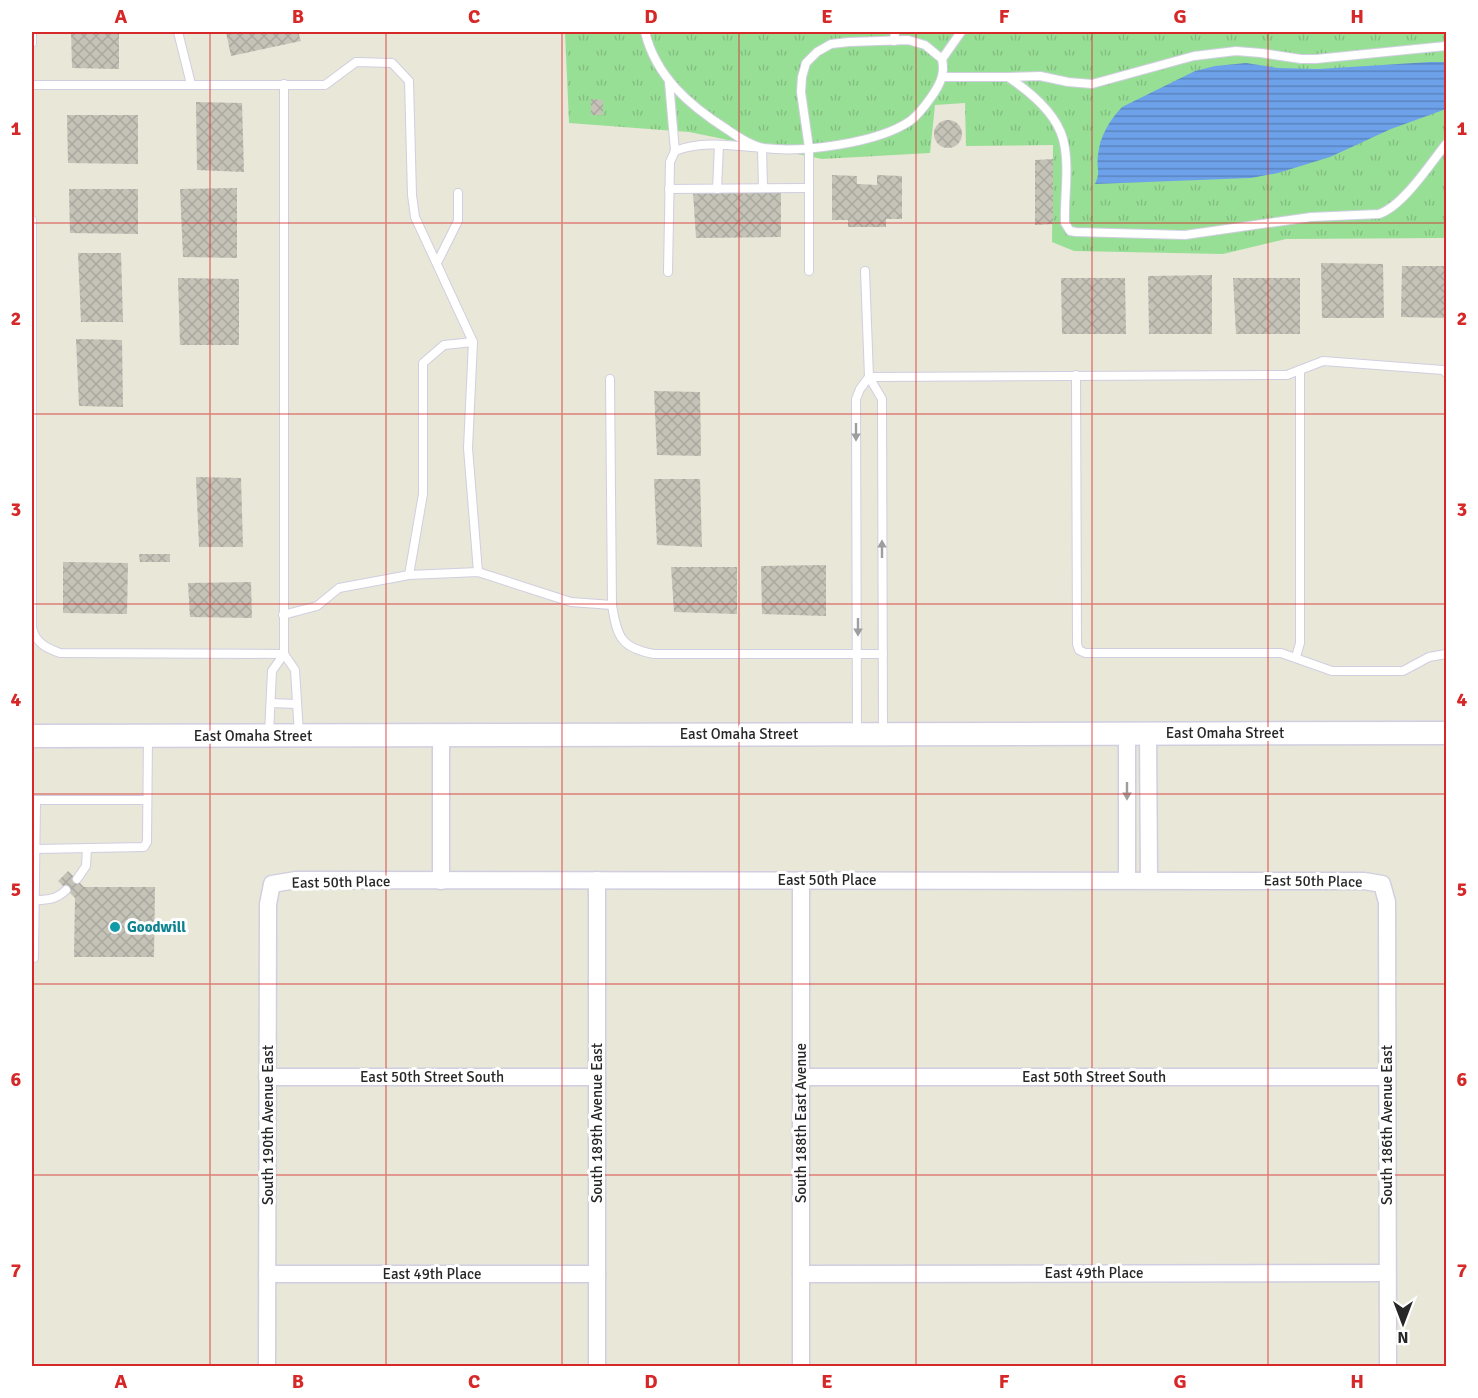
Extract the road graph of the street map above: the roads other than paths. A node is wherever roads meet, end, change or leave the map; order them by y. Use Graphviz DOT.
graph roads {
  1 [pos="32,32"];
  2 [pos="178,32"];
  3 [pos="645,32"];
  4 [pos="961,32"];
  5 [pos="894,36"];
  6 [pos="32,44"];
  7 [pos="1446,46"];
  8 [pos="942,59"];
  9 [pos="1008,77"];
  10 [pos="942,78"];
  11 [pos="669,81"];
  12 [pos="191,84"];
  13 [pos="284,84"];
  14 [pos="32,85"];
  15 [pos="1446,144"];
  16 [pos="719,145"];
  17 [pos="762,148"];
  18 [pos="809,148"];
  19 [pos="675,151"];
  20 [pos="763,188"];
  21 [pos="808,188"];
  22 [pos="669,189"];
  23 [pos="717,189"];
  24 [pos="458,193"];
  25 [pos="32,220"];
  26 [pos="437,263"];
  27 [pos="865,270"];
  28 [pos="809,271"];
  29 [pos="668,272"];
  30 [pos="473,342"];
  31 [pos="1300,370"];
  32 [pos="1446,373"];
  33 [pos="1076,375"];
  34 [pos="869,377"];
  35 [pos="610,380"];
  36 [pos="478,572"];
  37 [pos="409,575"];
  38 [pos="612,605"];
  39 [pos="284,615"];
  40 [pos="284,654"];
  41 [pos="858,654"];
  42 [pos="883,654"];
  43 [pos="1446,654"];
  44 [pos="1296,657"];
  45 [pos="271,703"];
  46 [pos="296,704"];
  47 [pos="1138,733"];
  48 [pos="1446,733"];
  49 [pos="857,734"];
  50 [pos="883,734"];
  51 [pos="32,736"];
  52 [pos="148,736"];
  53 [pos="269,736"];
  54 [pos="300,736"];
  55 [pos="441,736"];
  56 [pos="34,800"];
  57 [pos="147,800"];
  58 [pos="87,848"];
  59 [pos="36,849"];
  60 [pos="76,879"];
  61 [pos="597,880"];
  62 [pos="801,880"];
  63 [pos="1127,880"];
  64 [pos="1149,880"];
  65 [pos="441,881"];
  66 [pos="272,884"];
  67 [pos="1382,884"];
  68 [pos="66,890"];
  69 [pos="36,900"];
  70 [pos="34,958"];
  71 [pos="267,1077"];
  72 [pos="597,1077"];
  73 [pos="801,1077"];
  74 [pos="1388,1077"];
  75 [pos="1388,1273"];
  76 [pos="267,1274"];
  77 [pos="597,1274"];
  78 [pos="801,1274"];
  79 [pos="267,1366"];
  80 [pos="597,1366"];
  81 [pos="801,1366"];
  82 [pos="1388,1366"];
  1 -- 6 [label="lane"];
  2 -- 12 [label="lane"];
  3 -- 11 [label="lane"];
  4 -- 8 [label="lane"];
  5 -- 8 [label="lane"];
  5 -- 18 [label="lane"];
  7 -- 9 [label="lane"];
  8 -- 10 [label="lane"];
  9 -- 10 [label="lane"];
  9 -- 15 [label="lane"];
  10 -- 18 [label="lane"];
  11 -- 17 [label="lane"];
  11 -- 19 [label="lane"];
  12 -- 13 [label="lane"];
  12 -- 14 [label="lane"];
  13 -- 26 [label="lane"];
  13 -- 39 [label="lane"];
  16 -- 17 [label="lane"];
  16 -- 19 [label="lane"];
  16 -- 23 [label="lane"];
  17 -- 18 [label="lane"];
  17 -- 20 [label="lane"];
  18 -- 21 [label="lane"];
  19 -- 22 [label="lane"];
  20 -- 21 [label="lane"];
  20 -- 23 [label="lane"];
  21 -- 28 [label="lane"];
  22 -- 23 [label="lane"];
  22 -- 29 [label="lane"];
  24 -- 26 [label="lane"];
  25 -- 40 [label="lane"];
  26 -- 30 [label="lane"];
  27 -- 34 [label="lane"];
  30 -- 36 [label="lane"];
  30 -- 37 [label="lane"];
  31 -- 32 [label="lane"];
  31 -- 33 [label="lane"];
  31 -- 44 [label="lane"];
  33 -- 34 [label="lane"];
  33 -- 44 [label="lane"];
  34 -- 41 [label="lane, one-way"];
  42 -- 34 [label="lane, one-way"];
  35 -- 38 [label="lane"];
  36 -- 37 [label="lane"];
  36 -- 38 [label="lane"];
  37 -- 39 [label="lane"];
  38 -- 41 [label="lane"];
  39 -- 40 [label="lane"];
  40 -- 45 [label="lane"];
  40 -- 46 [label="lane"];
  41 -- 42 [label="lane"];
  41 -- 49 [label="lane"];
  42 -- 50 [label="lane"];
  43 -- 44 [label="lane"];
  45 -- 46 [label="lane"];
  45 -- 53 [label="lane"];
  46 -- 54 [label="lane"];
  47 -- 48 [label="street, East Omaha Street"];
  47 -- 50 [label="street, East Omaha Street"];
  47 -- 63 [label="street, one-way"];
  47 -- 64 [label="street"];
  49 -- 50 [label="street, East Omaha Street"];
  49 -- 55 [label="street, East Omaha Street"];
  51 -- 52 [label="street, East Omaha Street"];
  52 -- 53 [label="street, East Omaha Street"];
  52 -- 57 [label="lane"];
  53 -- 54 [label="street, East Omaha Street"];
  54 -- 55 [label="street, East Omaha Street"];
  55 -- 65 [label="street"];
  56 -- 57 [label="lane"];
  56 -- 59 [label="lane"];
  57 -- 58 [label="lane"];
  58 -- 59 [label="lane"];
  58 -- 60 [label="lane"];
  59 -- 69 [label="lane"];
  61 -- 62 [label="street, East 50th Place"];
  61 -- 65 [label="street, East 50th Place"];
  61 -- 72 [label="street, South 189th Avenue East"];
  62 -- 63 [label="street, East 50th Place"];
  62 -- 73 [label="street, South 188th East Avenue"];
  63 -- 64 [label="street, East 50th Place"];
  64 -- 67 [label="street, East 50th Place"];
  65 -- 66 [label="street, East 50th Place"];
  66 -- 71 [label="street, South 190th Avenue East"];
  67 -- 74 [label="street, South 186th Avenue East"];
  68 -- 69 [label="lane"];
  69 -- 70 [label="lane"];
  71 -- 72 [label="street, East 50th Street South"];
  71 -- 76 [label="street, South 190th Avenue East"];
  72 -- 77 [label="street, South 189th Avenue East"];
  73 -- 74 [label="street, East 50th Street South"];
  73 -- 78 [label="street, South 188th East Avenue"];
  74 -- 75 [label="street, South 186th Avenue East"];
  75 -- 78 [label="street, East 49th Place"];
  75 -- 82 [label="street, South 186th Avenue East"];
  76 -- 77 [label="street, East 49th Place"];
  76 -- 79 [label="street, South 190th Avenue East"];
  77 -- 80 [label="street, South 189th Avenue East"];
  78 -- 81 [label="street, South 188th East Avenue"];
}
